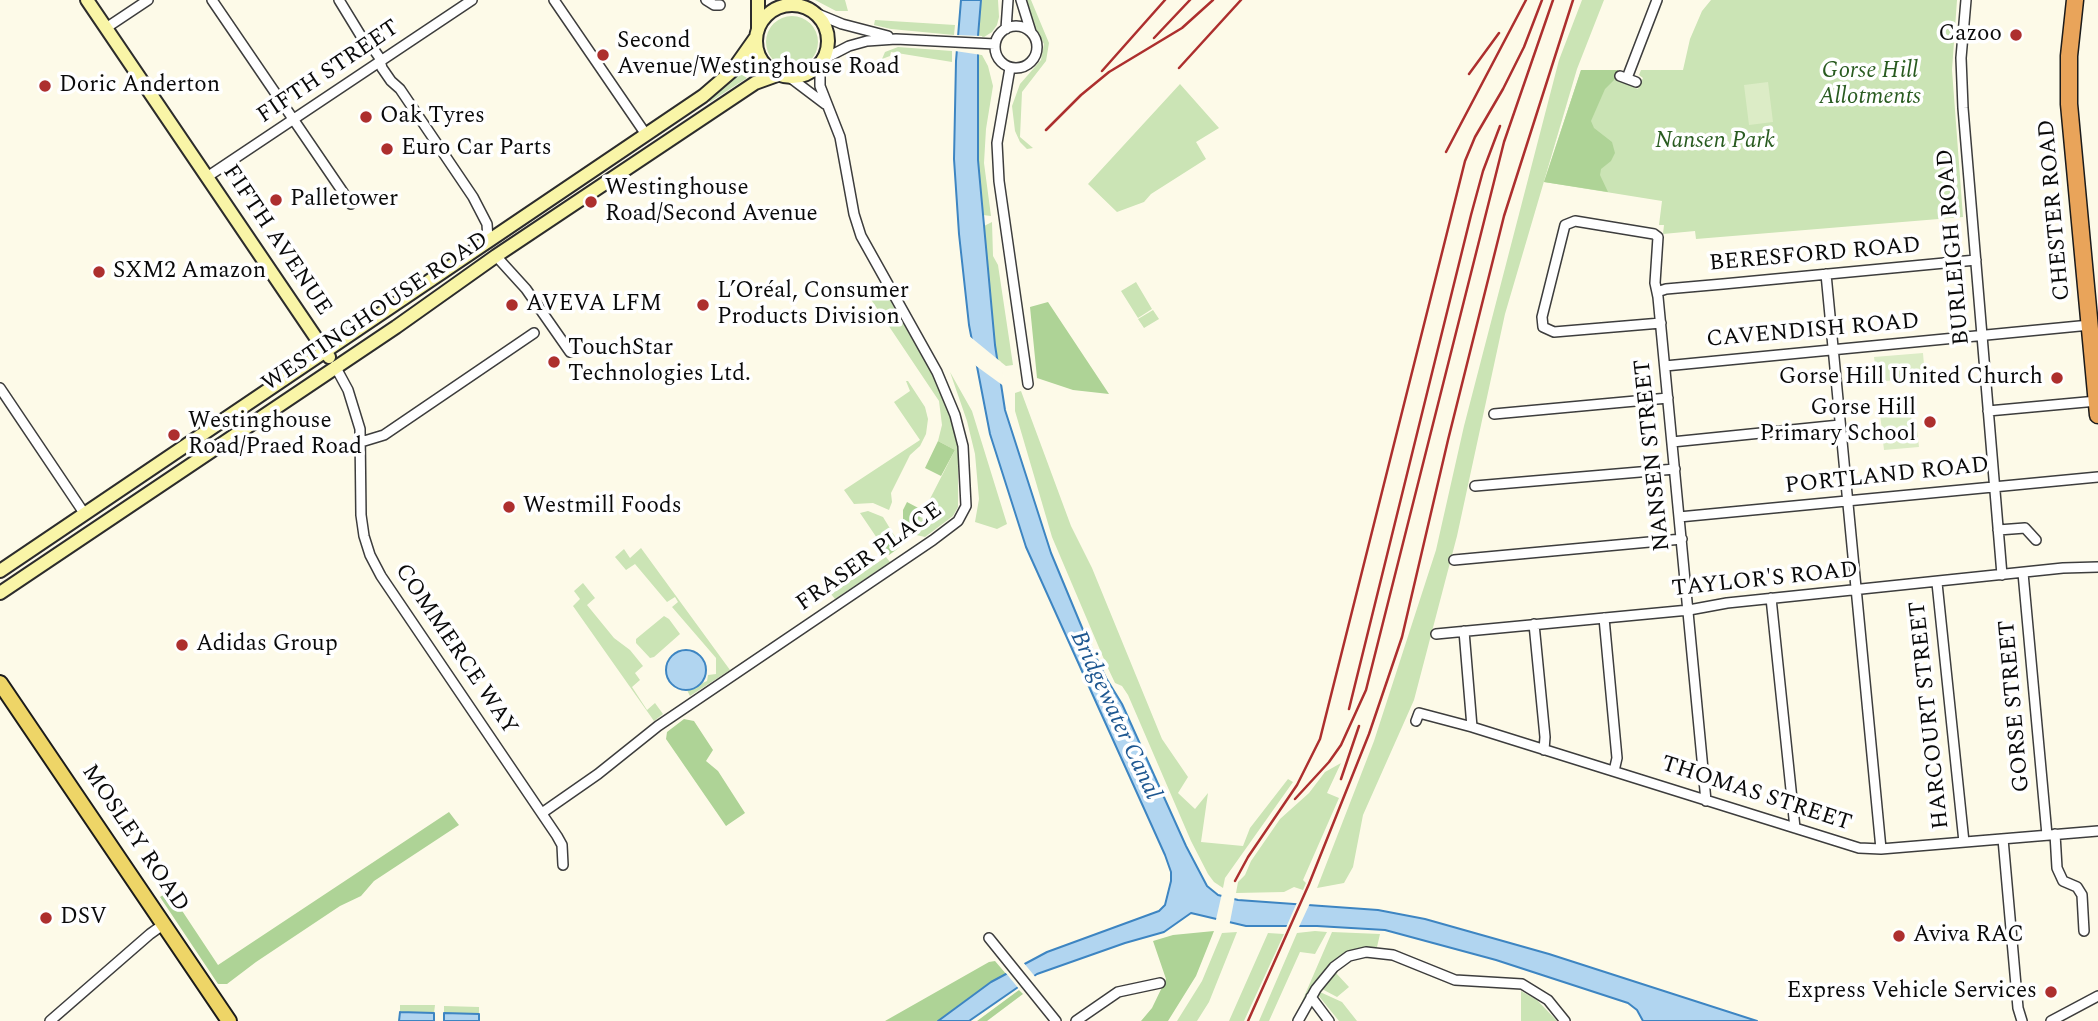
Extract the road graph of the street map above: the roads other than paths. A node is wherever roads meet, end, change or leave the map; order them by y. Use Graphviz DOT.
graph roads {
  1 [pos="87,0"];
  2 [pos="148,0"];
  3 [pos="212,0"];
  4 [pos="340,0"];
  5 [pos="472,0"];
  6 [pos="554,0"];
  7 [pos="706,0"];
  8 [pos="758,0"];
  9 [pos="1008,0"];
  10 [pos="1021,0"];
  11 [pos="1657,0"];
  12 [pos="1966,0"];
  13 [pos="2075,0"];
  14 [pos="720,5"];
  15 [pos="804,6"];
  16 [pos="106,28"];
  17 [pos="1006,29"];
  18 [pos="1031,32"];
  19 [pos="757,33"];
  20 [pos="896,39"];
  21 [pos="995,44"];
  22 [pos="380,62"];
  23 [pos="821,62"];
  24 [pos="1010,68"];
  25 [pos="784,75"];
  26 [pos="1628,79"];
  27 [pos="826,105"];
  28 [pos="294,120"];
  29 [pos="645,133"];
  30 [pos="656,150"];
  31 [pos="207,177"];
  32 [pos="351,204"];
  33 [pos="488,239"];
  34 [pos="496,256"];
  35 [pos="1976,260"];
  36 [pos="1826,274"];
  37 [pos="1657,292"];
  38 [pos="1661,323"];
  39 [pos="2090,325"];
  40 [pos="534,333"];
  41 [pos="1982,334"];
  42 [pos="1833,350"];
  43 [pos="325,352"];
  44 [pos="570,352"];
  45 [pos="335,366"];
  46 [pos="1665,366"];
  47 [pos="1028,384"];
  48 [pos="0,388"];
  49 [pos="1668,398"];
  50 [pos="2097,408"];
  51 [pos="1988,411"];
  52 [pos="233,414"];
  53 [pos="1494,414"];
  54 [pos="1840,425"];
  55 [pos="243,429"];
  56 [pos="361,442"];
  57 [pos="1672,442"];
  58 [pos="189,443"];
  59 [pos="199,458"];
  60 [pos="1675,469"];
  61 [pos="2098,477"];
  62 [pos="1995,485"];
  63 [pos="1475,486"];
  64 [pos="1847,500"];
  65 [pos="84,513"];
  66 [pos="1679,517"];
  67 [pos="1998,530"];
  68 [pos="1682,539"];
  69 [pos="2036,540"];
  70 [pos="1454,560"];
  71 [pos="2098,567"];
  72 [pos="0,570"];
  73 [pos="2023,573"];
  74 [pos="2002,575"];
  75 [pos="1937,583"];
  76 [pos="1856,591"];
  77 [pos="0,593"];
  78 [pos="1770,598"];
  79 [pos="1689,610"];
  80 [pos="1604,618"];
  81 [pos="1534,624"];
  82 [pos="1464,631"];
  83 [pos="1436,634"];
  84 [pos="0,682"];
  85 [pos="1416,721"];
  86 [pos="1472,727"];
  87 [pos="1544,750"];
  88 [pos="1614,771"];
  89 [pos="1706,801"];
  90 [pos="542,813"];
  91 [pos="1795,828"];
  92 [pos="2098,831"];
  93 [pos="2051,835"];
  94 [pos="2003,839"];
  95 [pos="1964,842"];
  96 [pos="1881,849"];
  97 [pos="563,865"];
  98 [pos="164,924"];
  99 [pos="2084,931"];
  100 [pos="989,938"];
  101 [pos="1160,984"];
  102 [pos="2098,996"];
  103 [pos="1311,998"];
  104 [pos="50,1021"];
  105 [pos="229,1021"];
  106 [pos="1055,1021"];
  107 [pos="1076,1021"];
  108 [pos="1298,1021"];
  109 [pos="1329,1021"];
  110 [pos="1565,1021"];
  111 [pos="2022,1021"];
  112 [pos="2051,1021"];
  1 -- 16 [label="street, FIFTH AVENUE"];
  2 -- 16 [label="street"];
  3 -- 28 [label="street"];
  4 -- 22 [label="street"];
  5 -- 22 [label="street, FIFTH STREET"];
  6 -- 29 [label="street"];
  7 -- 14 [label="street"];
  8 -- 19 [label="street"];
  9 -- 17 [label="street"];
  10 -- 18 [label="street"];
  11 -- 26 [label="street"];
  12 -- 35 [label="street, BURLEIGH ROAD"];
  13 -- 39 [label="highway, CHESTER ROAD"];
  15 -- 19 [label="street"];
  15 -- 20 [label="street"];
  15 -- 23 [label="street"];
  16 -- 31 [label="street, FIFTH AVENUE"];
  17 -- 18 [label="street"];
  17 -- 21 [label="street"];
  18 -- 24 [label="street"];
  19 -- 25 [label="street"];
  19 -- 29 [label="street, WESTINGHOUSE ROAD"];
  20 -- 21 [label="street"];
  20 -- 23 [label="street"];
  21 -- 24 [label="street"];
  22 -- 28 [label="street, FIFTH STREET"];
  22 -- 33 [label="street"];
  23 -- 25 [label="street"];
  23 -- 27 [label="street, FRASER PLACE"];
  24 -- 47 [label="street"];
  25 -- 27 [label="street"];
  25 -- 30 [label="street, WESTINGHOUSE ROAD"];
  27 -- 90 [label="street, FRASER PLACE"];
  28 -- 31 [label="street, FIFTH STREET"];
  28 -- 32 [label="street"];
  29 -- 30 [label="street"];
  29 -- 33 [label="street, WESTINGHOUSE ROAD"];
  30 -- 34 [label="street, WESTINGHOUSE ROAD"];
  31 -- 43 [label="street, FIFTH AVENUE"];
  33 -- 34 [label="street"];
  33 -- 43 [label="street, WESTINGHOUSE ROAD"];
  34 -- 44 [label="street"];
  34 -- 45 [label="street, WESTINGHOUSE ROAD"];
  35 -- 36 [label="street, BERESFORD ROAD"];
  35 -- 41 [label="street, BURLEIGH ROAD"];
  36 -- 37 [label="street, BERESFORD ROAD"];
  36 -- 42 [label="street"];
  37 -- 38 [label="street, NANSEN STREET"];
  37 -- 38 [label="street, NANSEN STREET"];
  38 -- 46 [label="street, NANSEN STREET"];
  39 -- 41 [label="street, CAVENDISH ROAD"];
  39 -- 50 [label="highway, CHESTER ROAD"];
  40 -- 56 [label="street"];
  41 -- 42 [label="street, CAVENDISH ROAD"];
  41 -- 51 [label="street, BURLEIGH ROAD"];
  42 -- 46 [label="street, CAVENDISH ROAD"];
  42 -- 54 [label="street"];
  43 -- 45 [label="street, FIFTH AVENUE"];
  43 -- 52 [label="street, WESTINGHOUSE ROAD"];
  45 -- 55 [label="street, WESTINGHOUSE ROAD"];
  45 -- 56 [label="street, COMMERCE WAY"];
  46 -- 49 [label="street, NANSEN STREET"];
  48 -- 65 [label="street"];
  49 -- 53 [label="street"];
  49 -- 57 [label="street, NANSEN STREET"];
  50 -- 51 [label="street"];
  51 -- 62 [label="street, BURLEIGH ROAD"];
  52 -- 55 [label="street"];
  52 -- 58 [label="street, WESTINGHOUSE ROAD"];
  54 -- 57 [label="street"];
  54 -- 64 [label="street"];
  55 -- 59 [label="street, WESTINGHOUSE ROAD"];
  56 -- 90 [label="street, COMMERCE WAY"];
  57 -- 60 [label="street, NANSEN STREET"];
  58 -- 59 [label="street"];
  58 -- 65 [label="street, WESTINGHOUSE ROAD"];
  59 -- 77 [label="street, WESTINGHOUSE ROAD"];
  60 -- 63 [label="street"];
  60 -- 66 [label="street, NANSEN STREET"];
  61 -- 62 [label="street, PORTLAND ROAD"];
  62 -- 64 [label="street, PORTLAND ROAD"];
  62 -- 67 [label="street, BURLEIGH ROAD"];
  64 -- 66 [label="street, PORTLAND ROAD"];
  64 -- 76 [label="street"];
  65 -- 72 [label="street, WESTINGHOUSE ROAD"];
  66 -- 68 [label="street, NANSEN STREET"];
  67 -- 69 [label="street"];
  67 -- 74 [label="street, BURLEIGH ROAD"];
  68 -- 70 [label="street"];
  68 -- 79 [label="street, NANSEN STREET"];
  71 -- 73 [label="street, TAYLOR'S ROAD"];
  73 -- 74 [label="street, TAYLOR'S ROAD"];
  73 -- 93 [label="street, GORSE STREET"];
  74 -- 75 [label="street, TAYLOR'S ROAD"];
  75 -- 76 [label="street, TAYLOR'S ROAD"];
  75 -- 95 [label="street, HARCOURT STREET"];
  76 -- 78 [label="street, TAYLOR'S ROAD"];
  76 -- 96 [label="street"];
  78 -- 79 [label="street, TAYLOR'S ROAD"];
  78 -- 91 [label="street"];
  79 -- 80 [label="street, TAYLOR'S ROAD"];
  79 -- 89 [label="street, NANSEN STREET"];
  80 -- 81 [label="street, TAYLOR'S ROAD"];
  80 -- 88 [label="street"];
  81 -- 82 [label="street, TAYLOR'S ROAD"];
  81 -- 87 [label="street"];
  82 -- 83 [label="street, TAYLOR'S ROAD"];
  82 -- 86 [label="street"];
  84 -- 98 [label="main road, MOSLEY ROAD"];
  85 -- 86 [label="street, THOMAS STREET"];
  86 -- 87 [label="street, THOMAS STREET"];
  87 -- 88 [label="street, THOMAS STREET"];
  88 -- 89 [label="street, THOMAS STREET"];
  89 -- 91 [label="street, THOMAS STREET"];
  90 -- 97 [label="street, COMMERCE WAY"];
  91 -- 96 [label="street, THOMAS STREET"];
  92 -- 93 [label="street, THOMAS STREET"];
  93 -- 94 [label="street, THOMAS STREET"];
  93 -- 99 [label="street, GORSE STREET"];
  94 -- 95 [label="street, THOMAS STREET"];
  94 -- 111 [label="street"];
  95 -- 96 [label="street, THOMAS STREET"];
  98 -- 104 [label="street"];
  98 -- 105 [label="main road, MOSLEY ROAD"];
  100 -- 106 [label="street"];
  101 -- 107 [label="street"];
  102 -- 112 [label="street"];
  103 -- 108 [label="street"];
  103 -- 109 [label="street"];
  103 -- 110 [label="street"];
}
